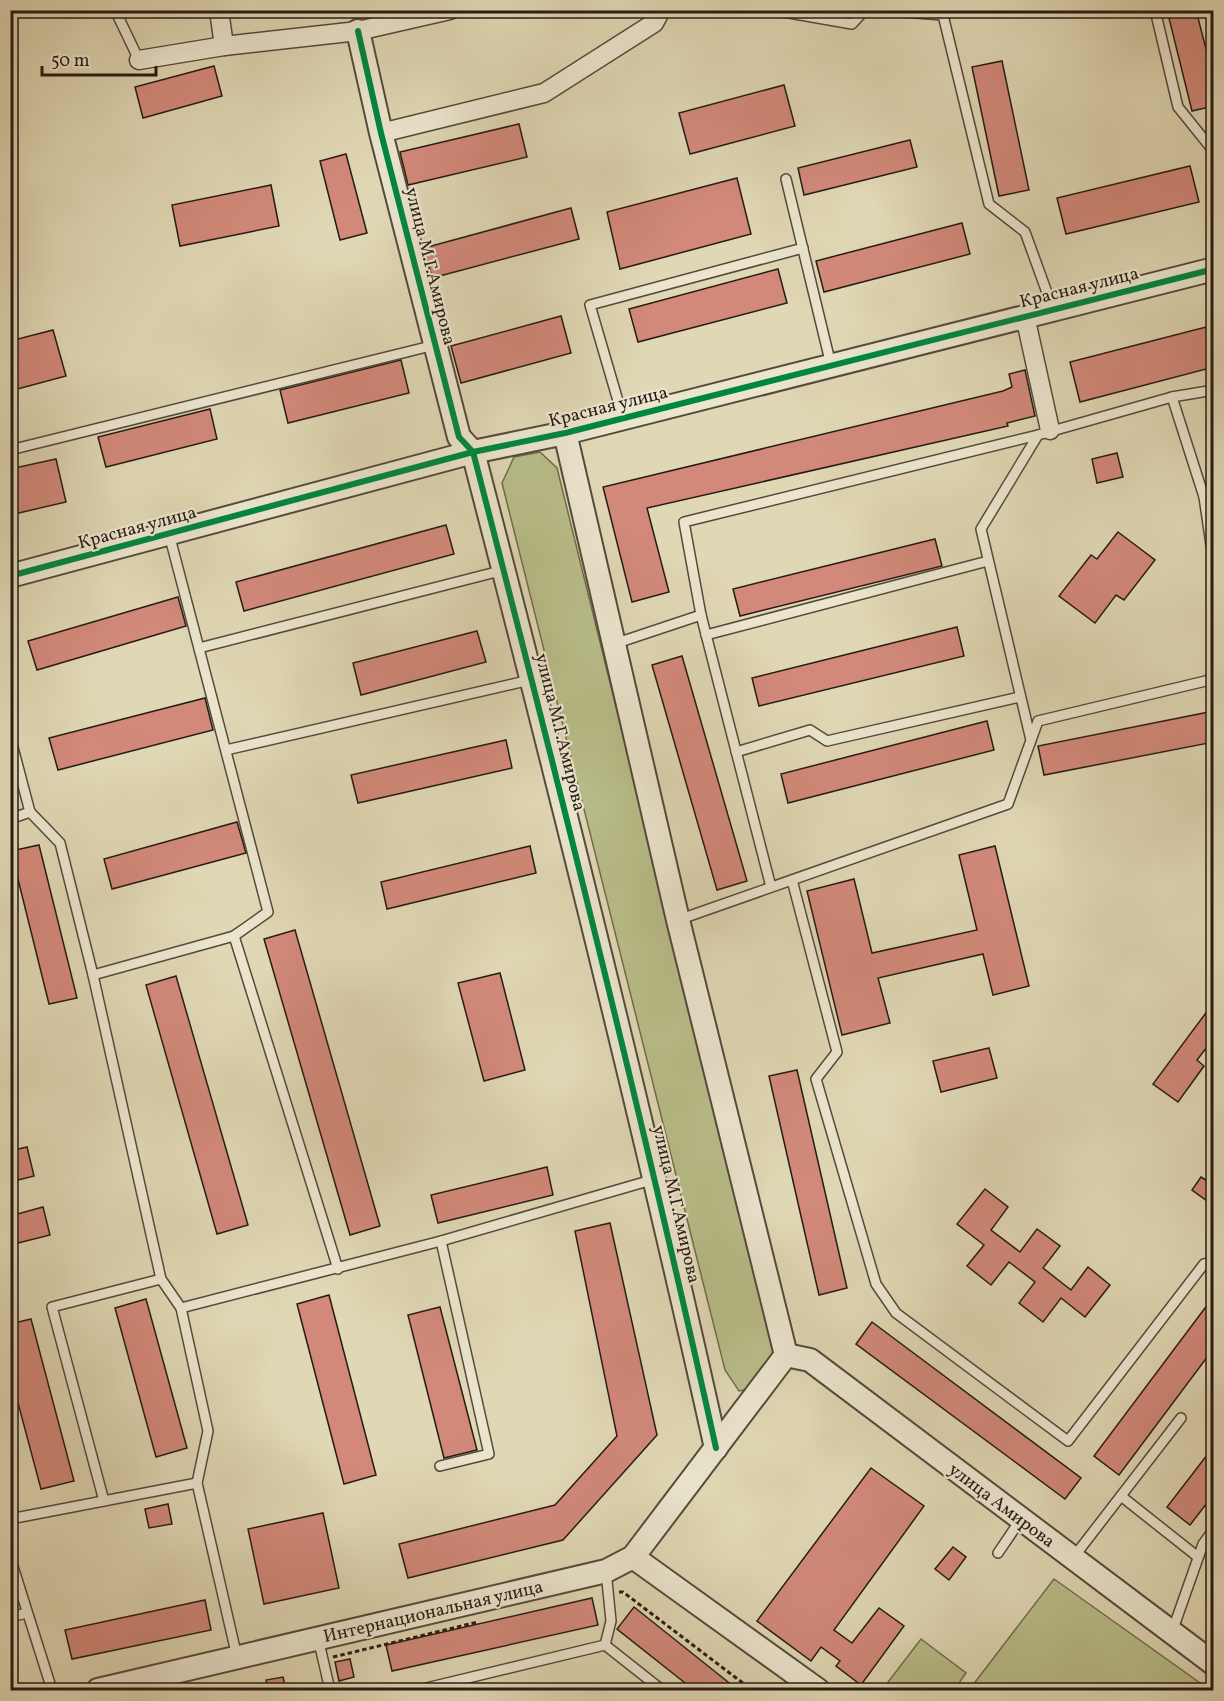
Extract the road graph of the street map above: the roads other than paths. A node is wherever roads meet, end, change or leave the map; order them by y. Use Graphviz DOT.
graph roads {
  1 [pos="115,10"];
  2 [pos="219,10"];
  3 [pos="450,10"];
  4 [pos="661,10"];
  5 [pos="772,10"];
  6 [pos="865,10"];
  7 [pos="874,10"];
  8 [pos="1155,10"];
  9 [pos="943,13"];
  10 [pos="358,31"];
  11 [pos="224,46"];
  12 [pos="139,60"];
  13 [pos="381,133"];
  14 [pos="1213,150"];
  15 [pos="786,179"];
  16 [pos="803,248"];
  17 [pos="1214,268"];
  18 [pos="1053,309"];
  19 [pos="1025,316"];
  20 [pos="435,345"];
  21 [pos="831,365"];
  22 [pos="1214,390"];
  23 [pos="1172,397"];
  24 [pos="623,418"];
  25 [pos="1044,432"];
  26 [pos="565,433"];
  27 [pos="10,450"];
  28 [pos="473,452"];
  29 [pos="1209,496"];
  30 [pos="169,534"];
  31 [pos="988,561"];
  32 [pos="1214,565"];
  33 [pos="504,570"];
  34 [pos="10,576"];
  35 [pos="701,615"];
  36 [pos="706,635"];
  37 [pos="614,644"];
  38 [pos="199,648"];
  39 [pos="1214,679"];
  40 [pos="533,680"];
  41 [pos="1020,698"];
  42 [pos="10,736"];
  43 [pos="1031,740"];
  44 [pos="226,750"];
  45 [pos="736,752"];
  46 [pos="30,812"];
  47 [pos="10,819"];
  48 [pos="792,880"];
  49 [pos="771,887"];
  50 [pos="678,920"];
  51 [pos="234,936"];
  52 [pos="93,975"];
  53 [pos="656,1179"];
  54 [pos="441,1241"];
  55 [pos="1214,1262"];
  56 [pos="338,1269"];
  57 [pos="161,1279"];
  58 [pos="181,1308"];
  59 [pos="786,1355"];
  60 [pos="1181,1418"];
  61 [pos="716,1448"];
  62 [pos="440,1466"];
  63 [pos="197,1483"];
  64 [pos="1121,1496"];
  65 [pos="104,1501"];
  66 [pos="10,1519"];
  67 [pos="1021,1519"];
  68 [pos="1214,1529"];
  69 [pos="998,1553"];
  70 [pos="10,1557"];
  71 [pos="633,1557"];
  72 [pos="1198,1557"];
  73 [pos="1073,1558"];
  74 [pos="607,1581"];
  75 [pos="27,1613"];
  76 [pos="10,1617"];
  77 [pos="1172,1633"];
  78 [pos="605,1645"];
  79 [pos="320,1649"];
  80 [pos="237,1657"];
  81 [pos="1214,1664"];
  82 [pos="52,1690"];
  83 [pos="98,1690"];
  84 [pos="330,1690"];
  85 [pos="418,1690"];
  86 [pos="662,1690"];
  87 [pos="818,1690"];
  1 -- 12 [label="lane"];
  2 -- 11 [label="street"];
  3 -- 10 [label="street"];
  4 -- 13 [label="street"];
  5 -- 6 [label="lane"];
  7 -- 9 [label="lane"];
  8 -- 14 [label="lane"];
  9 -- 18 [label="lane"];
  10 -- 11 [label="street"];
  10 -- 13 [label="street, улица М.Г.Амирова"];
  11 -- 12 [label="street"];
  13 -- 20 [label="street, улица М.Г.Амирова"];
  15 -- 16 [label="lane"];
  16 -- 21 [label="lane"];
  16 -- 24 [label="lane"];
  17 -- 18 [label="street, Красная улица"];
  18 -- 19 [label="street, Красная улица"];
  19 -- 21 [label="street, Красная улица"];
  19 -- 25 [label="street"];
  20 -- 27 [label="lane"];
  20 -- 28 [label="street, улица М.Г.Амирова"];
  21 -- 24 [label="street, Красная улица"];
  22 -- 23 [label="lane"];
  23 -- 25 [label="lane"];
  23 -- 29 [label="lane"];
  24 -- 26 [label="street, Красная улица"];
  25 -- 31 [label="lane"];
  25 -- 35 [label="lane"];
  26 -- 28 [label="street, Красная улица"];
  26 -- 37 [label="street"];
  28 -- 30 [label="street, Красная улица"];
  28 -- 33 [label="street, улица М.Г.Амирова"];
  29 -- 32 [label="lane"];
  30 -- 34 [label="street, Красная улица"];
  30 -- 38 [label="lane"];
  31 -- 36 [label="lane"];
  31 -- 41 [label="lane"];
  33 -- 38 [label="lane"];
  33 -- 40 [label="street, улица М.Г.Амирова"];
  35 -- 36 [label="lane"];
  35 -- 37 [label="lane"];
  36 -- 45 [label="lane"];
  37 -- 50 [label="street"];
  38 -- 44 [label="lane"];
  39 -- 43 [label="lane"];
  40 -- 44 [label="lane"];
  40 -- 53 [label="street, улица М.Г.Амирова"];
  41 -- 43 [label="lane"];
  41 -- 45 [label="lane"];
  42 -- 46 [label="lane"];
  43 -- 48 [label="lane"];
  44 -- 51 [label="lane"];
  45 -- 49 [label="lane"];
  46 -- 47 [label="lane"];
  46 -- 52 [label="lane"];
  48 -- 49 [label="lane"];
  48 -- 55 [label="lane"];
  49 -- 50 [label="lane"];
  50 -- 59 [label="street"];
  51 -- 52 [label="lane"];
  51 -- 56 [label="lane"];
  52 -- 57 [label="lane"];
  53 -- 54 [label="lane"];
  53 -- 61 [label="street, улица М.Г.Амирова"];
  54 -- 56 [label="lane"];
  54 -- 62 [label="lane"];
  56 -- 58 [label="lane"];
  57 -- 58 [label="lane"];
  57 -- 65 [label="lane"];
  58 -- 63 [label="lane"];
  59 -- 61 [label="street"];
  59 -- 67 [label="street, улица Амирова"];
  60 -- 64 [label="lane"];
  61 -- 71 [label="street, Интернациональная улица"];
  63 -- 65 [label="lane"];
  63 -- 80 [label="lane"];
  64 -- 72 [label="lane"];
  64 -- 73 [label="lane"];
  65 -- 66 [label="lane"];
  67 -- 69 [label="lane"];
  67 -- 73 [label="street, улица Амирова"];
  68 -- 72 [label="lane"];
  70 -- 75 [label="lane"];
  71 -- 74 [label="street, Интернациональная улица"];
  71 -- 87 [label="street"];
  72 -- 77 [label="lane"];
  73 -- 77 [label="street, улица Амирова"];
  74 -- 78 [label="lane"];
  74 -- 79 [label="street, Интернациональная улица"];
  75 -- 76 [label="lane"];
  75 -- 82 [label="lane"];
  77 -- 81 [label="street, улица Амирова"];
  78 -- 85 [label="lane"];
  78 -- 86 [label="lane"];
  79 -- 80 [label="street, Интернациональная улица"];
  79 -- 84 [label="lane"];
  80 -- 83 [label="street, Интернациональная улица"];
}
